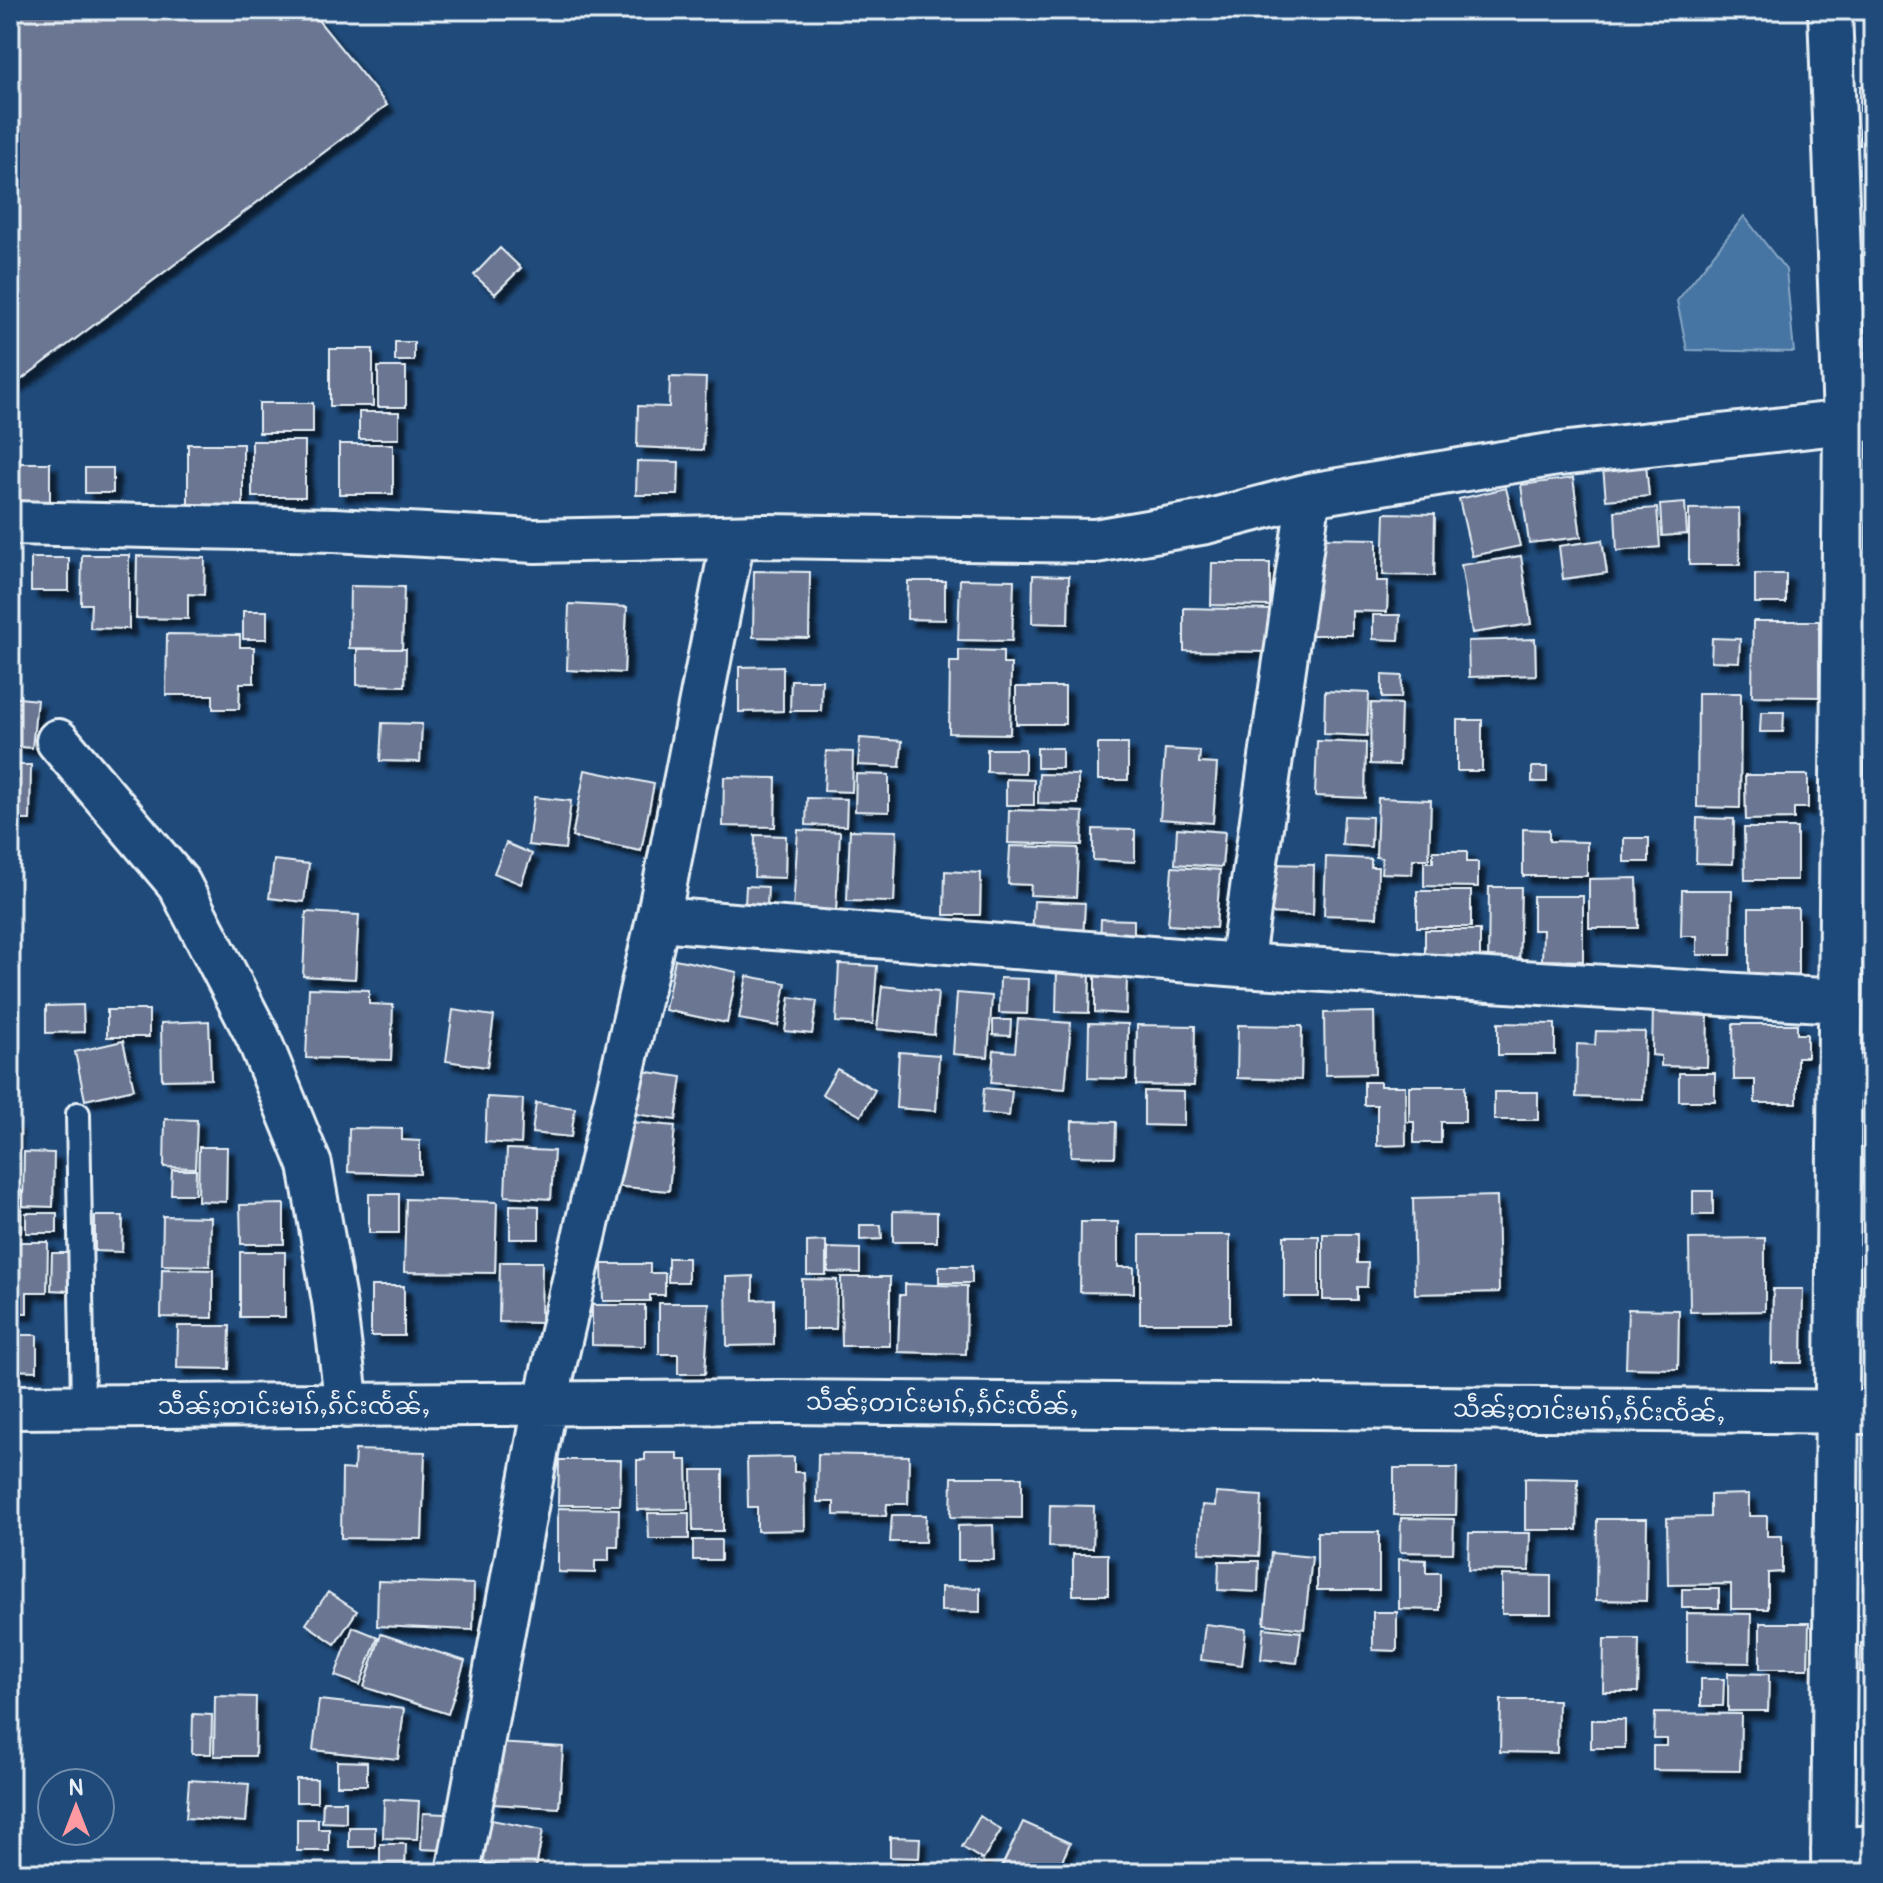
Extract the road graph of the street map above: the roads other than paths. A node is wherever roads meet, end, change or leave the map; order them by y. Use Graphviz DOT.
graph roads {
  1 [pos="1830,10"];
  2 [pos="1859,420"];
  3 [pos="1309,495"];
  4 [pos="10,523"];
  5 [pos="733,539"];
  6 [pos="58,741"];
  7 [pos="658,919"];
  8 [pos="1241,965"];
  9 [pos="1840,1001"];
  10 [pos="78,1114"];
  11 [pos="545,1405"];
  12 [pos="83,1406"];
  13 [pos="347,1406"];
  14 [pos="10,1407"];
  15 [pos="1856,1413"];
  16 [pos="1846,1857"];
  17 [pos="458,1873"];
  1 -- 2 [label="street"];
  2 -- 3 [label="street"];
  2 -- 9 [label="street"];
  3 -- 5 [label="street"];
  3 -- 8 [label="street"];
  4 -- 5 [label="street"];
  5 -- 7 [label="street"];
  6 -- 13 [label="street"];
  7 -- 8 [label="street"];
  7 -- 11 [label="street"];
  8 -- 9 [label="street"];
  9 -- 15 [label="street"];
  10 -- 12 [label="lane"];
  11 -- 13 [label="street, သဵၼ်ႈတၢင်းမၢၵ်ႇၵႅင်းၸႅၼ်ႇ"];
  11 -- 15 [label="street, သဵၼ်ႈတၢင်းမၢၵ်ႇၵႅင်းၸႅၼ်ႇ"];
  11 -- 17 [label="street"];
  12 -- 13 [label="street, သဵၼ်ႈတၢင်းမၢၵ်ႇၵႅင်းၸႅၼ်ႇ"];
  12 -- 14 [label="street, သဵၼ်ႈတၢင်းမၢၵ်ႇၵႅင်းၸႅၼ်ႇ"];
  15 -- 16 [label="street"];
}
